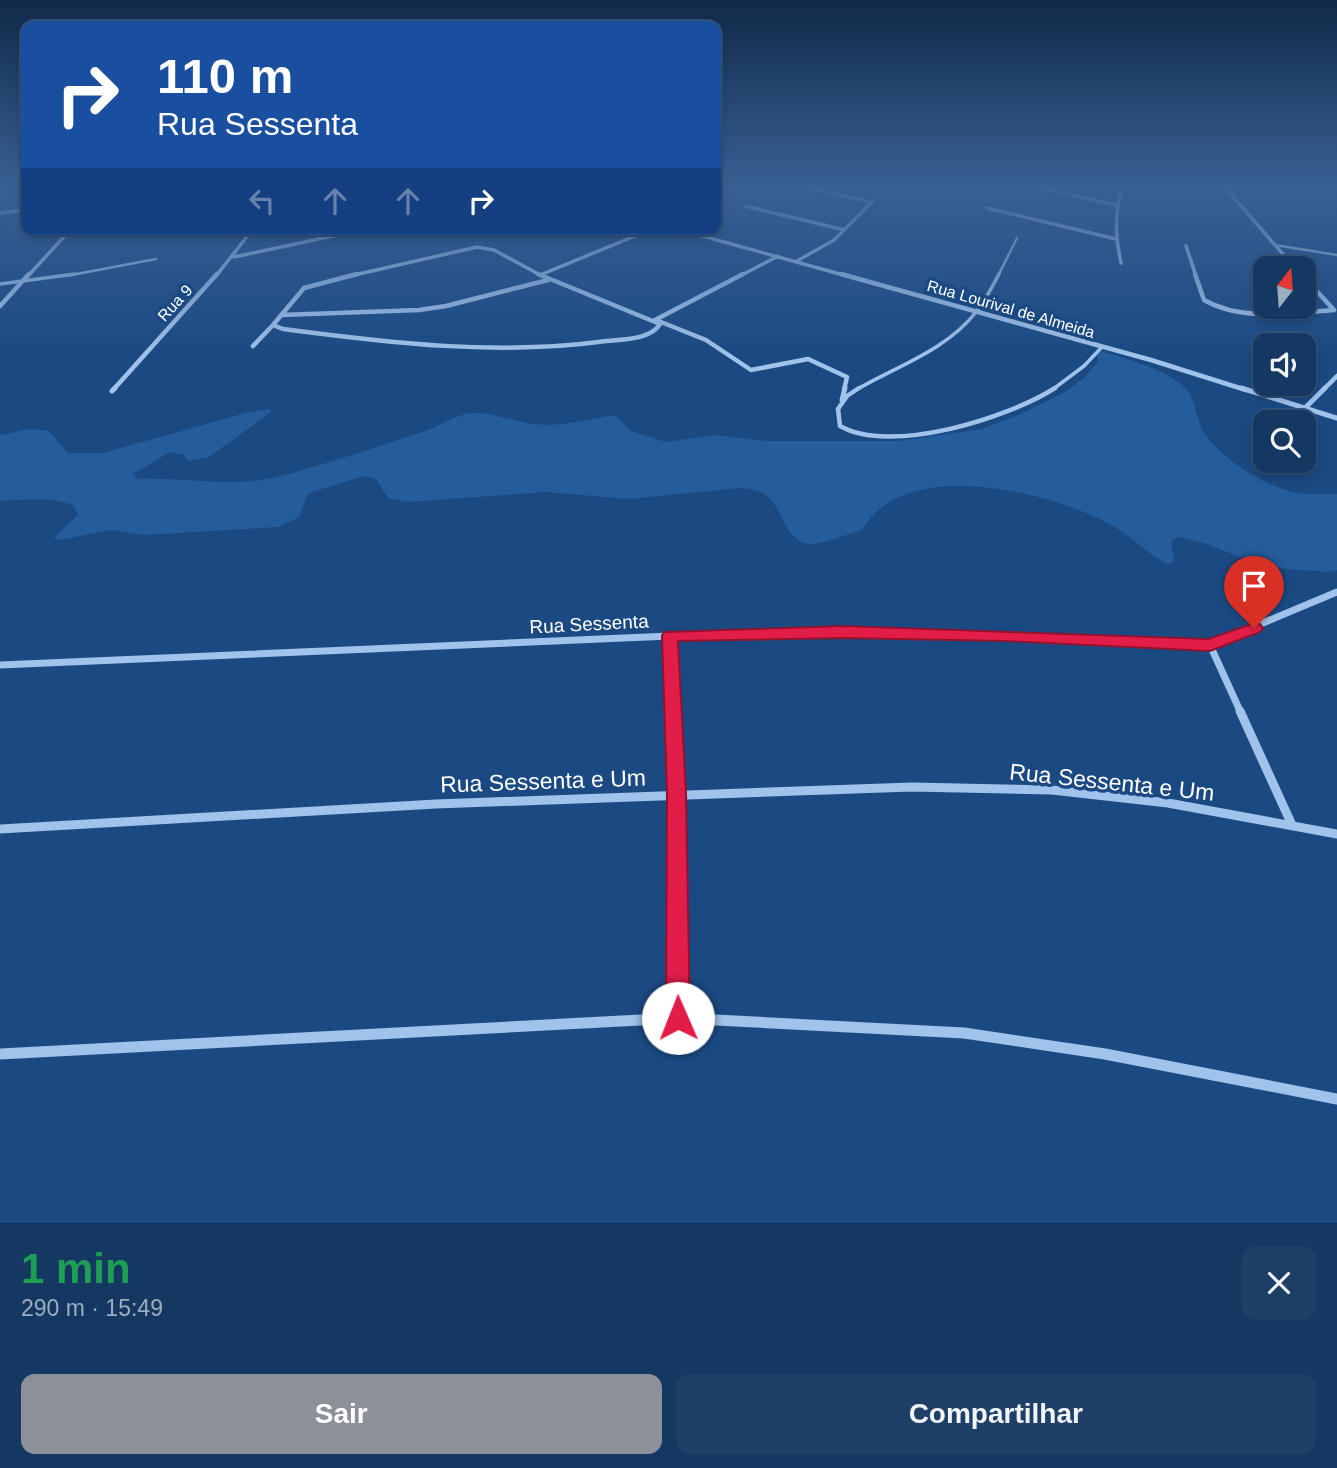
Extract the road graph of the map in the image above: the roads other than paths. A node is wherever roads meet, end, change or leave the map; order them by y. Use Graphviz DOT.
graph roads {
  1 [pos="59,242"];
  2 [pos="244,242"];
  3 [pos="304,242"];
  4 [pos="620,242"];
  5 [pos="726,242"];
  6 [pos="830,242"];
  7 [pos="1015,242"];
  8 [pos="1117,242"];
  9 [pos="1275,244"];
  10 [pos="1186,246"];
  11 [pos="1337,255"];
  12 [pos="778,256"];
  13 [pos="1286,256"];
  14 [pos="233,257"];
  15 [pos="156,259"];
  16 [pos="797,261"];
  17 [pos="1121,263"];
  18 [pos="540,275"];
  19 [pos="549,280"];
  20 [pos="24,282"];
  21 [pos="0,284"];
  22 [pos="1316,290"];
  23 [pos="0,306"];
  24 [pos="976,312"];
  25 [pos="1336,312"];
  26 [pos="281,315"];
  27 [pos="655,320"];
  28 [pos="272,325"];
  29 [pos="253,346"];
  30 [pos="1102,347"];
  31 [pos="1337,376"];
  32 [pos="113,391"];
  33 [pos="842,400"];
  34 [pos="1306,408"];
  35 [pos="1337,418"];
  36 [pos="1337,592"];
  37 [pos="670,636"];
  38 [pos="1210,645"];
  39 [pos="0,665"];
  40 [pos="677,794"];
  41 [pos="1292,825"];
  42 [pos="0,829"];
  43 [pos="1337,834"];
  44 [pos="678,1018"];
  45 [pos="0,1054"];
  46 [pos="1337,1100"];
  1 -- 20 [label="street"];
  2 -- 14 [label="street, Rua 9"];
  3 -- 14 [label="street"];
  4 -- 18 [label="street"];
  5 -- 12 [label="street, Rua Lourival de Almeida"];
  6 -- 16 [label="street"];
  7 -- 24 [label="lane"];
  8 -- 17 [label="street"];
  9 -- 11 [label="lane"];
  9 -- 13 [label="street"];
  10 -- 25 [label="street"];
  12 -- 16 [label="street, Rua Lourival de Almeida"];
  12 -- 27 [label="street"];
  14 -- 32 [label="street, Rua 9"];
  15 -- 20 [label="lane"];
  16 -- 24 [label="street, Rua Lourival de Almeida"];
  18 -- 19 [label="street"];
  18 -- 26 [label="street"];
  19 -- 26 [label="street"];
  19 -- 27 [label="street"];
  20 -- 21 [label="lane"];
  20 -- 23 [label="street"];
  22 -- 25 [label="street"];
  24 -- 30 [label="street, Rua Lourival de Almeida"];
  24 -- 33 [label="lane"];
  26 -- 28 [label="street"];
  27 -- 28 [label="street"];
  27 -- 33 [label="street"];
  28 -- 29 [label="street"];
  30 -- 33 [label="lane"];
  30 -- 34 [label="street, Rua Lourival de Almeida"];
  31 -- 34 [label="street"];
  34 -- 35 [label="street, Rua Lourival de Almeida"];
  36 -- 38 [label="street, Rua Sessenta"];
  37 -- 38 [label="street, Rua Sessenta"];
  37 -- 39 [label="street, Rua Sessenta"];
  37 -- 40 [label="street"];
  38 -- 41 [label="street"];
  40 -- 41 [label="street, Rua Sessenta e Um"];
  40 -- 42 [label="street, Rua Sessenta e Um"];
  40 -- 44 [label="street"];
  41 -- 43 [label="street, Rua Sessenta e Um"];
  44 -- 45 [label="street"];
  44 -- 46 [label="street"];
}
